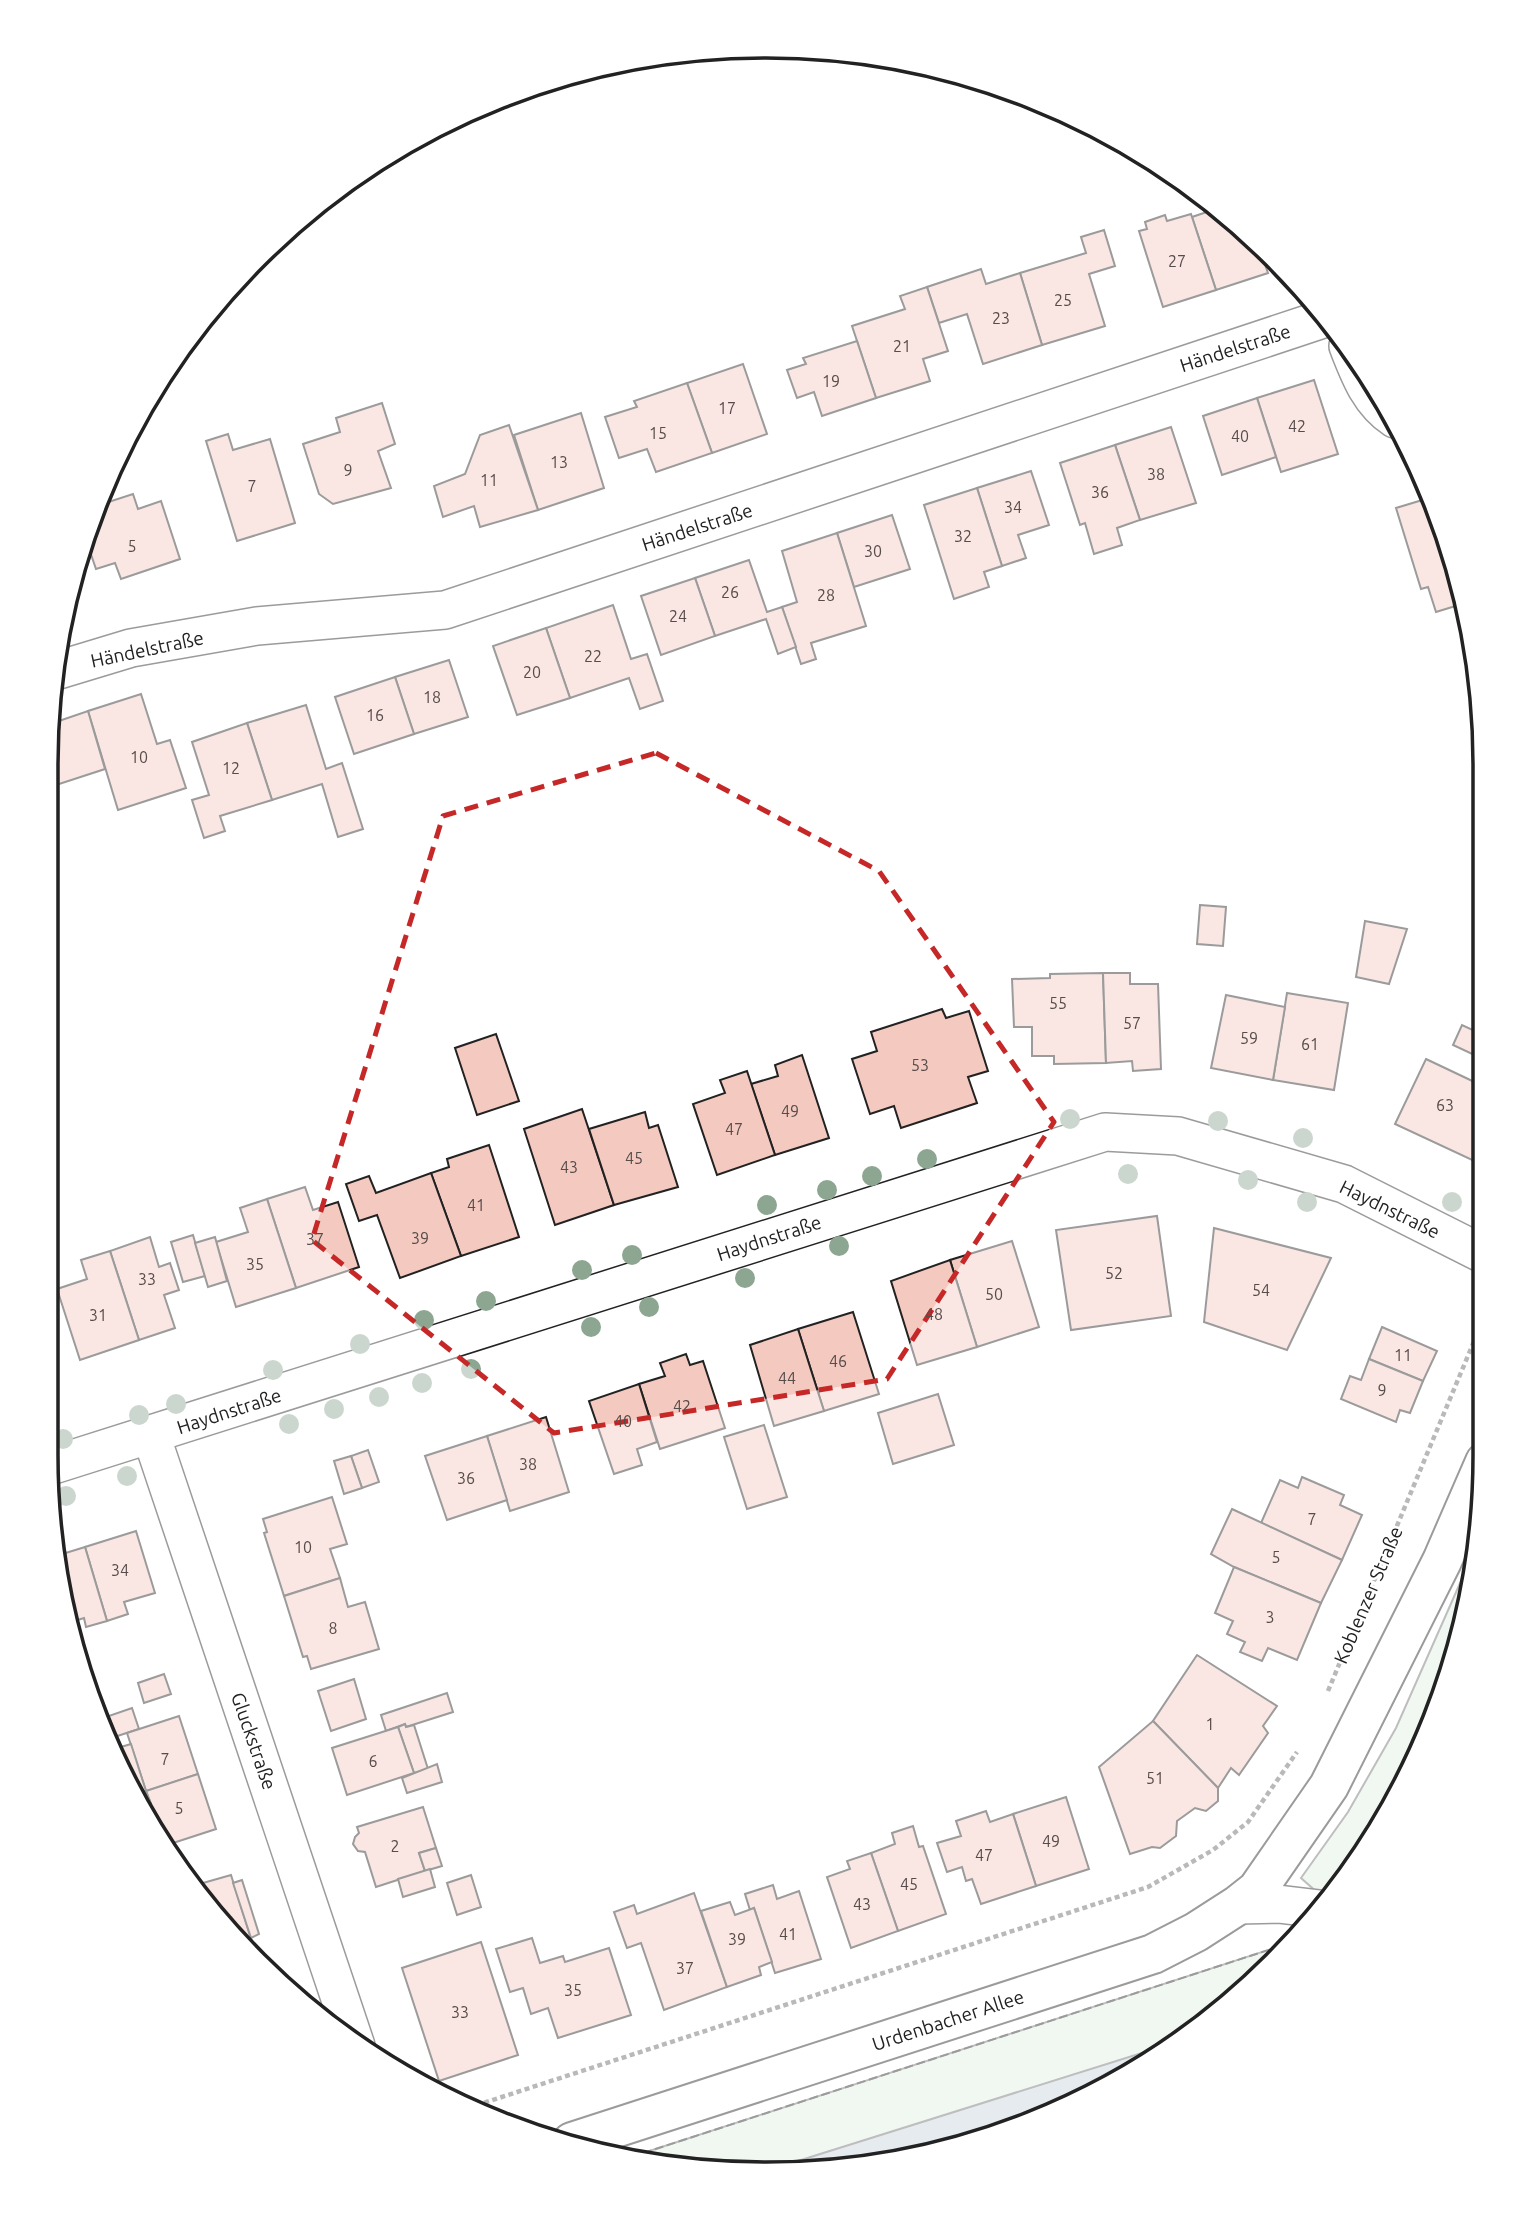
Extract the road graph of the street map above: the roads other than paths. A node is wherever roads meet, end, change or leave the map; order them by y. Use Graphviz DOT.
graph roads {
  1 [pos="1316,321"];
  2 [pos="65,668"];
  3 [pos="1473,1248"];
  4 [pos="151,1435"];
  5 [pos="58,1464"];
  6 [pos="1472,1491"];
  7 [pos="1238,1905"];
  8 [pos="1309,1908"];
  9 [pos="349,2027"];
  10 [pos="583,2138"];
  1 -- 2 [label="street, Händelstraße"];
  3 -- 4 [label="street, Haydnstraße"];
  4 -- 5 [label="street, Haydnstraße"];
  4 -- 9 [label="street, Gluckstraße"];
  6 -- 7 [label="main road"];
  7 -- 8 [label="street"];
  7 -- 10 [label="main road, Urdenbacher Allee"];
}
